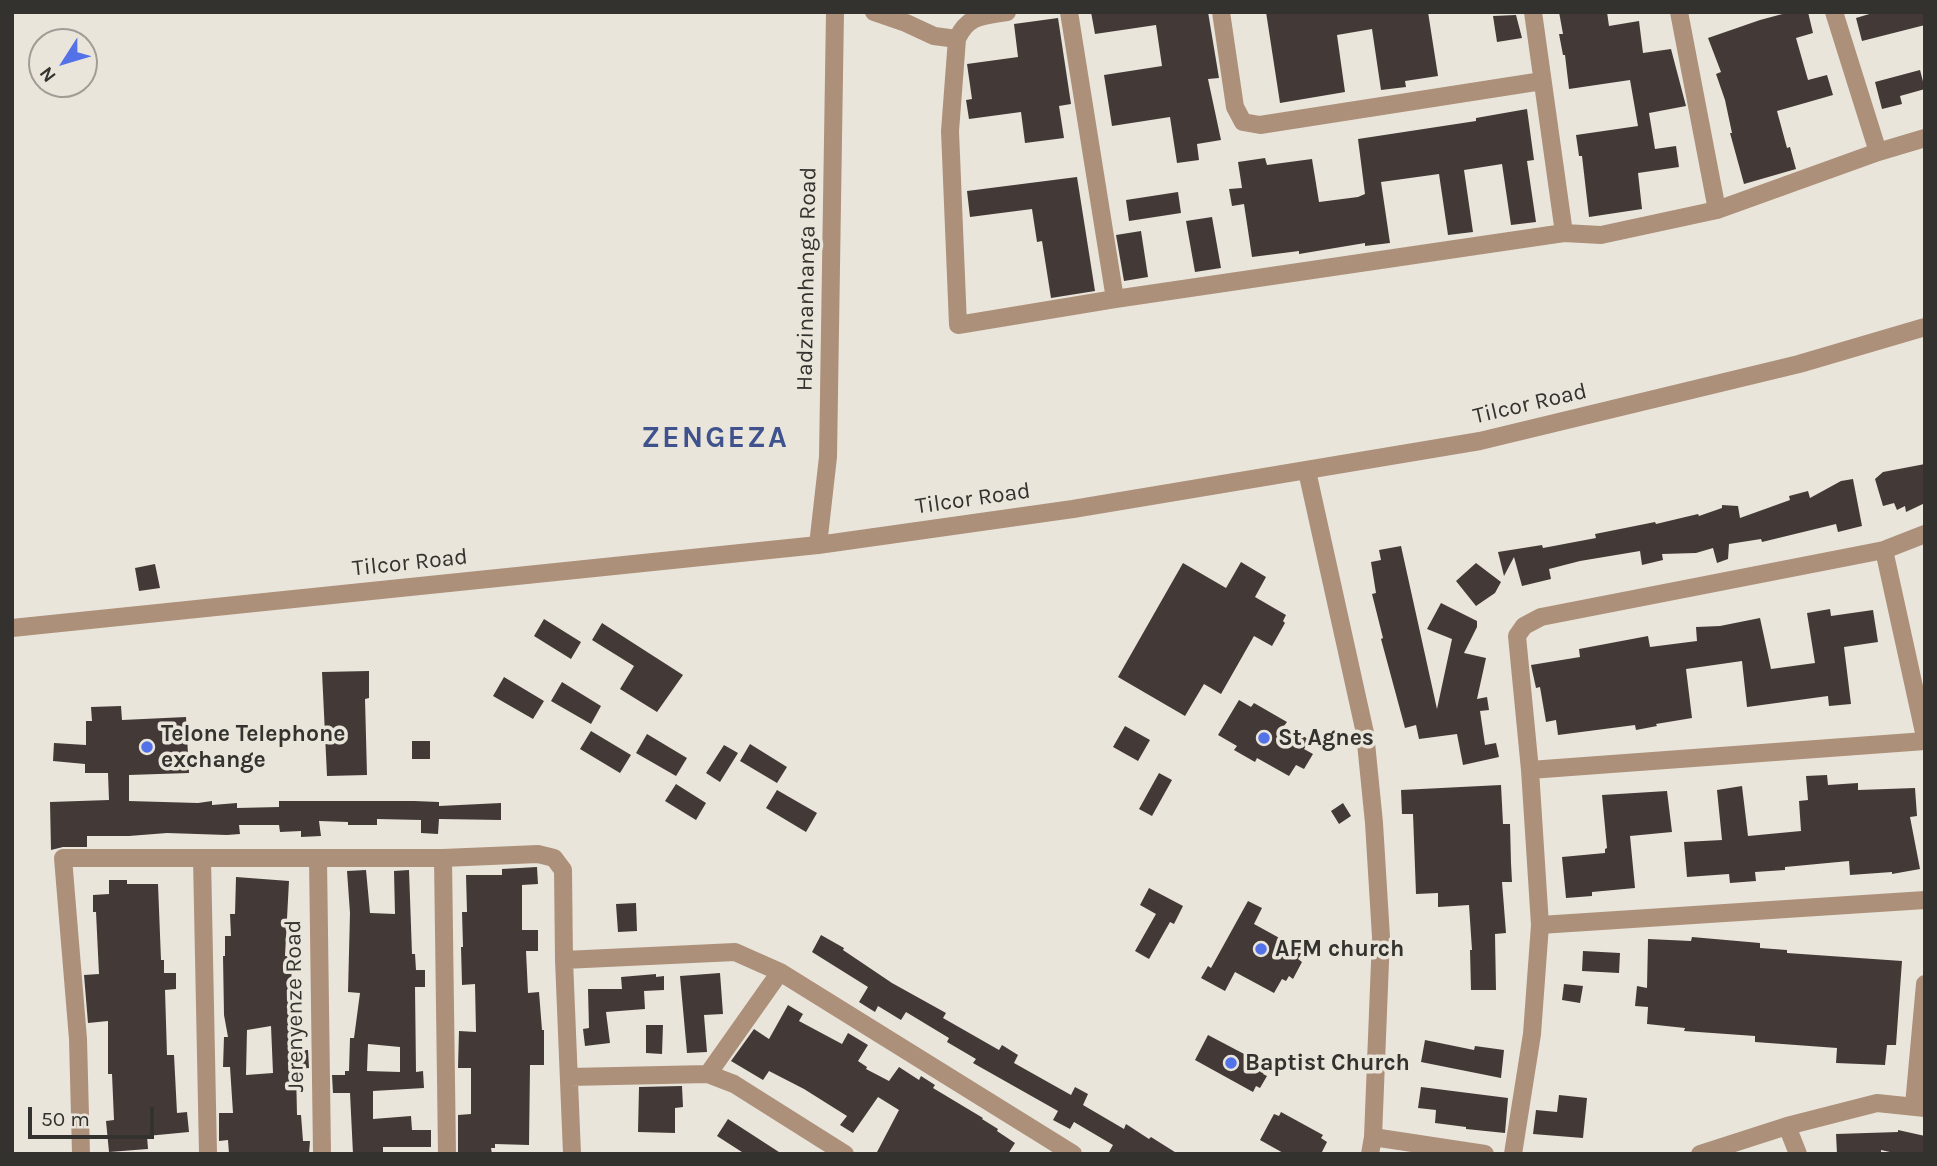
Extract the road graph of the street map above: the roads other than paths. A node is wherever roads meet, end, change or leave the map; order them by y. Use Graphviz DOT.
graph roads {
  1 [pos="835,12"];
  2 [pos="874,12"];
  3 [pos="1007,12"];
  4 [pos="1069,12"];
  5 [pos="1221,12"];
  6 [pos="1533,12"];
  7 [pos="1679,12"];
  8 [pos="1834,12"];
  9 [pos="957,39"];
  10 [pos="1542,81"];
  11 [pos="1925,138"];
  12 [pos="1878,152"];
  13 [pos="1717,210"];
  14 [pos="1564,233"];
  15 [pos="1115,299"];
  16 [pos="1925,327"];
  17 [pos="1307,471"];
  18 [pos="1925,534"];
  19 [pos="818,545"];
  20 [pos="1884,550"];
  21 [pos="12,628"];
  22 [pos="1925,739"];
  23 [pos="1530,770"];
  24 [pos="202,858"];
  25 [pos="318,858"];
  26 [pos="443,858"];
  27 [pos="1925,900"];
  28 [pos="1540,925"];
  29 [pos="564,960"];
  30 [pos="780,972"];
  31 [pos="1925,984"];
  32 [pos="708,1074"];
  33 [pos="570,1077"];
  34 [pos="1920,1106"];
  35 [pos="1787,1126"];
  36 [pos="1372,1145"];
  37 [pos="81,1154"];
  38 [pos="208,1154"];
  39 [pos="322,1154"];
  40 [pos="447,1154"];
  41 [pos="572,1154"];
  42 [pos="845,1154"];
  43 [pos="1073,1154"];
  44 [pos="1485,1154"];
  45 [pos="1513,1154"];
  46 [pos="1700,1154"];
  47 [pos="1798,1154"];
  1 -- 19 [label="street, Hadzinanhanga Road"];
  2 -- 9 [label="street"];
  3 -- 9 [label="street"];
  4 -- 15 [label="street"];
  5 -- 10 [label="street"];
  6 -- 10 [label="street"];
  7 -- 13 [label="street"];
  8 -- 12 [label="street"];
  9 -- 15 [label="street"];
  10 -- 14 [label="street"];
  11 -- 12 [label="street"];
  12 -- 13 [label="street"];
  13 -- 14 [label="street"];
  14 -- 15 [label="street"];
  16 -- 17 [label="street, Tilcor Road"];
  17 -- 19 [label="street, Tilcor Road"];
  17 -- 36 [label="street"];
  18 -- 20 [label="street"];
  19 -- 21 [label="street, Tilcor Road"];
  20 -- 22 [label="street"];
  20 -- 23 [label="street"];
  22 -- 23 [label="street"];
  23 -- 28 [label="street"];
  24 -- 25 [label="street"];
  24 -- 37 [label="street"];
  24 -- 38 [label="street"];
  25 -- 26 [label="street"];
  25 -- 39 [label="street, Jerenyenze Road"];
  26 -- 29 [label="street"];
  26 -- 40 [label="street"];
  27 -- 28 [label="street"];
  28 -- 45 [label="street"];
  29 -- 30 [label="street"];
  29 -- 33 [label="street"];
  30 -- 32 [label="street"];
  30 -- 43 [label="street"];
  31 -- 34 [label="street"];
  32 -- 33 [label="street"];
  32 -- 42 [label="street"];
  33 -- 41 [label="street"];
  34 -- 35 [label="street"];
  35 -- 46 [label="street"];
  35 -- 47 [label="street"];
  36 -- 44 [label="street"];
}
